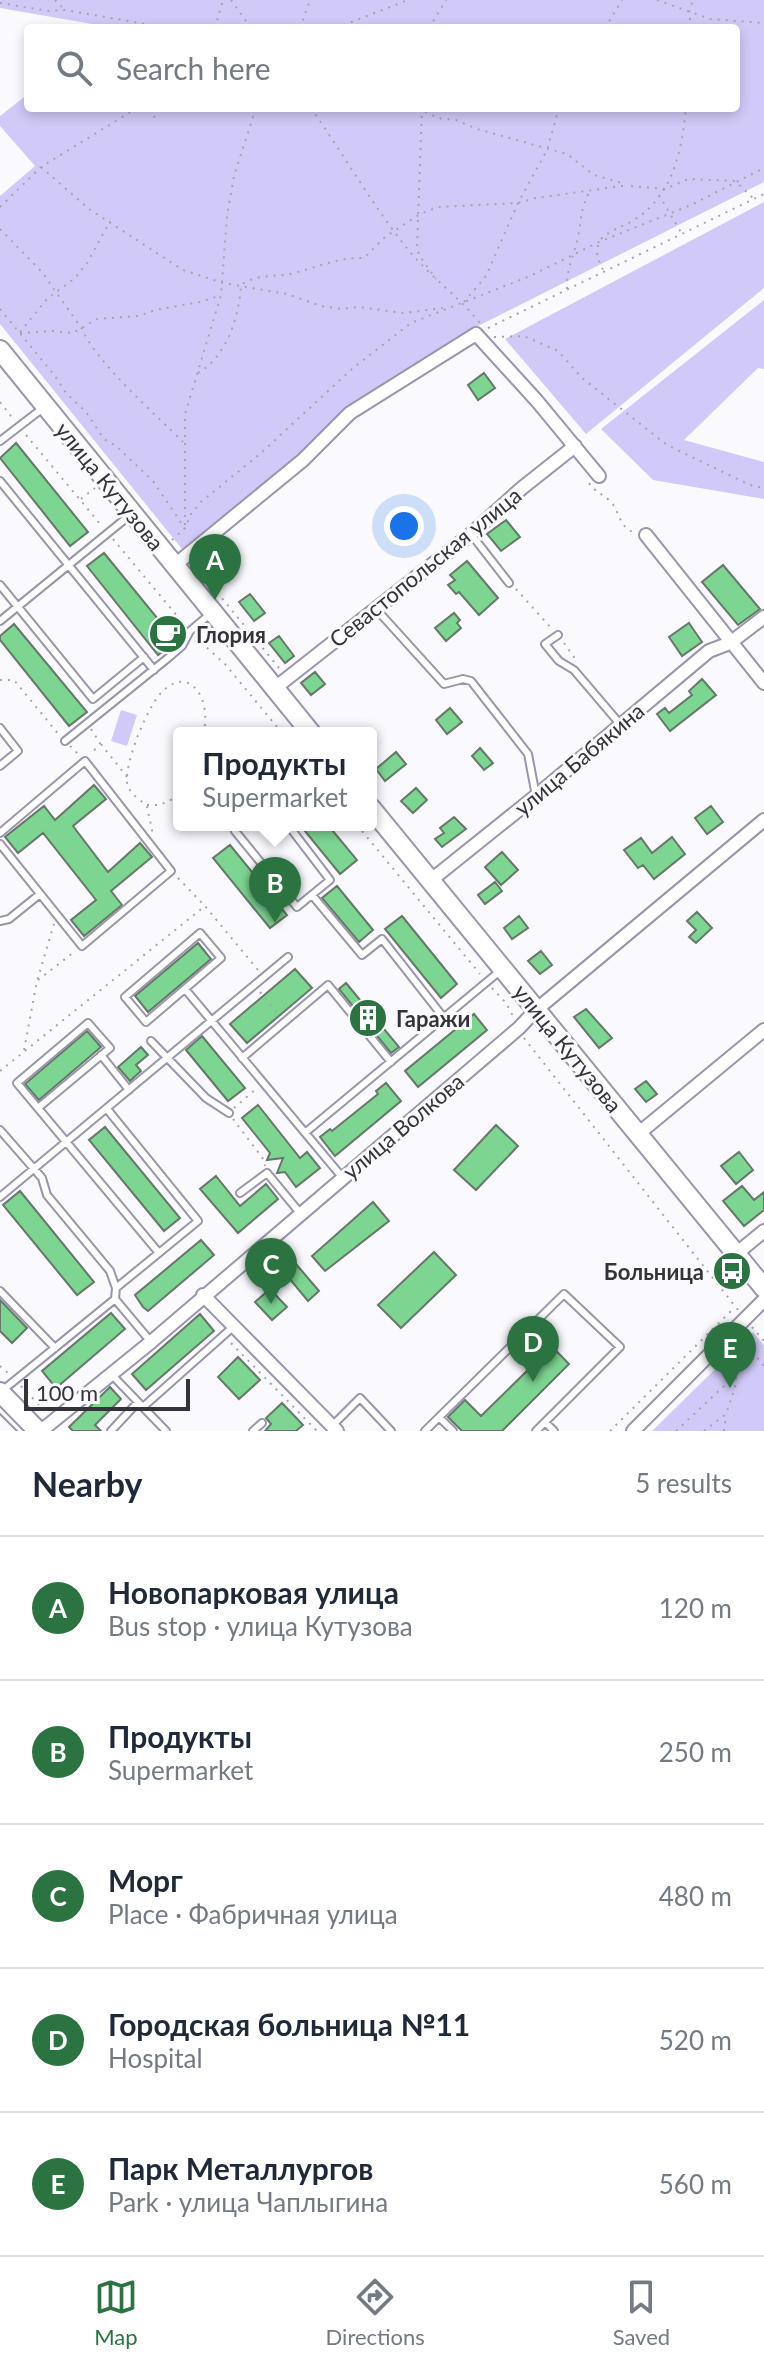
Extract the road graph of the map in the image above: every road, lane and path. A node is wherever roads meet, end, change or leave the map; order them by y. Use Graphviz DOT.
graph roads {
  1 [pos="55,0"];
  2 [pos="223,0"];
  3 [pos="231,0"];
  4 [pos="310,0"];
  5 [pos="408,0"];
  6 [pos="446,0"];
  7 [pos="622,0"];
  8 [pos="657,0"];
  9 [pos="693,0"];
  10 [pos="0,3"];
  11 [pos="65,10"];
  12 [pos="689,12"];
  13 [pos="764,23"];
  14 [pos="145,24"];
  15 [pos="216,24"];
  16 [pos="248,24"];
  17 [pos="301,24"];
  18 [pos="346,24"];
  19 [pos="431,24"];
  20 [pos="607,24"];
  21 [pos="690,24"];
  22 [pos="130,112"];
  23 [pos="153,112"];
  24 [pos="255,112"];
  25 [pos="314,112"];
  26 [pos="421,112"];
  27 [pos="430,112"];
  28 [pos="558,112"];
  29 [pos="685,112"];
  30 [pos="156,123"];
  31 [pos="547,150"];
  32 [pos="41,167"];
  33 [pos="764,168"];
  34 [pos="735,181"];
  35 [pos="629,185"];
  36 [pos="665,189"];
  37 [pos="589,192"];
  38 [pos="764,194"];
  39 [pos="659,195"];
  40 [pos="754,199"];
  41 [pos="518,203"];
  42 [pos="0,207"];
  43 [pos="420,214"];
  44 [pos="671,214"];
  45 [pos="110,221"];
  46 [pos="0,229"];
  47 [pos="395,230"];
  48 [pos="683,235"];
  49 [pos="599,242"];
  50 [pos="573,254"];
  51 [pos="605,273"];
  52 [pos="223,283"];
  53 [pos="439,284"];
  54 [pos="241,285"];
  55 [pos="567,290"];
  56 [pos="56,292"];
  57 [pos="221,295"];
  58 [pos="464,303"];
  59 [pos="449,308"];
  60 [pos="0,309"];
  61 [pos="82,329"];
  62 [pos="19,333"];
  63 [pos="480,333"];
  64 [pos="0,350"];
  65 [pos="198,373"];
  66 [pos="0,402"];
  67 [pos="46,406"];
  68 [pos="18,426"];
  69 [pos="0,441"];
  70 [pos="183,443"];
  71 [pos="575,446"];
  72 [pos="595,471"];
  73 [pos="0,481"];
  74 [pos="764,488"];
  75 [pos="132,513"];
  76 [pos="185,528"];
  77 [pos="107,532"];
  78 [pos="471,534"];
  79 [pos="646,535"];
  80 [pos="172,540"];
  81 [pos="69,564"];
  82 [pos="175,565"];
  83 [pos="205,578"];
  84 [pos="509,583"];
  85 [pos="0,585"];
  86 [pos="17,607"];
  87 [pos="375,607"];
  88 [pos="213,612"];
  89 [pos="764,617"];
  90 [pos="0,621"];
  91 [pos="190,631"];
  92 [pos="558,635"];
  93 [pos="730,643"];
  94 [pos="144,657"];
  95 [pos="154,670"];
  96 [pos="574,670"];
  97 [pos="8,679"];
  98 [pos="0,680"];
  99 [pos="280,683"];
  100 [pos="764,683"];
  101 [pos="0,686"];
  102 [pos="87,723"];
  103 [pos="620,724"];
  104 [pos="204,727"];
  105 [pos="277,727"];
  106 [pos="307,727"];
  107 [pos="0,728"];
  108 [pos="65,741"];
  109 [pos="100,743"];
  110 [pos="85,761"];
  111 [pos="0,766"];
  112 [pos="127,777"];
  113 [pos="536,796"];
  114 [pos="173,799"];
  115 [pos="146,805"];
  116 [pos="377,815"];
  117 [pos="764,820"];
  118 [pos="235,831"];
  119 [pos="293,831"];
  120 [pos="362,831"];
  121 [pos="0,833"];
  122 [pos="0,844"];
  123 [pos="158,853"];
  124 [pos="171,871"];
  125 [pos="430,881"];
  126 [pos="40,894"];
  127 [pos="312,895"];
  128 [pos="205,906"];
  129 [pos="57,915"];
  130 [pos="0,921"];
  131 [pos="82,946"];
  132 [pos="288,957"];
  133 [pos="503,968"];
  134 [pos="37,981"];
  135 [pos="487,983"];
  136 [pos="254,985"];
  137 [pos="185,989"];
  138 [pos="536,1010"];
  139 [pos="444,1018"];
  140 [pos="211,1021"];
  141 [pos="285,1022"];
  142 [pos="519,1028"];
  143 [pos="764,1030"];
  144 [pos="151,1041"];
  145 [pos="24,1051"];
  146 [pos="101,1055"];
  147 [pos="242,1058"];
  148 [pos="167,1059"];
  149 [pos="391,1062"];
  150 [pos="263,1082"];
  151 [pos="129,1090"];
  152 [pos="38,1108"];
  153 [pos="107,1109"];
  154 [pos="229,1113"];
  155 [pos="0,1130"];
  156 [pos="306,1132"];
  157 [pos="638,1134"];
  158 [pos="67,1142"];
  159 [pos="34,1169"];
  160 [pos="267,1173"];
  161 [pos="342,1177"];
  162 [pos="240,1193"];
  163 [pos="0,1197"];
  164 [pos="300,1213"];
  165 [pos="764,1231"];
  166 [pos="159,1253"];
  167 [pos="736,1254"];
  168 [pos="116,1288"];
  169 [pos="764,1288"];
  170 [pos="0,1291"];
  171 [pos="203,1295"];
  172 [pos="115,1299"];
  173 [pos="764,1300"];
  174 [pos="735,1306"];
  175 [pos="744,1318"];
  176 [pos="229,1331"];
  177 [pos="764,1341"];
  178 [pos="151,1342"];
  179 [pos="55,1348"];
  180 [pos="0,1366"];
  181 [pos="764,1366"];
  182 [pos="736,1373"];
  183 [pos="111,1374"];
  184 [pos="5,1388"];
  185 [pos="141,1404"];
  186 [pos="726,1414"];
  187 [pos="439,1417"];
  188 [pos="54,1419"];
  189 [pos="545,1422"];
  190 [pos="262,1423"];
  191 [pos="334,1429"];
  192 [pos="40,1431"];
  193 [pos="111,1431"];
  194 [pos="166,1431"];
  195 [pos="253,1431"];
  196 [pos="317,1431"];
  197 [pos="391,1431"];
  198 [pos="425,1431"];
  199 [pos="453,1431"];
  200 [pos="536,1431"];
  201 [pos="554,1431"];
  202 [pos="610,1431"];
  203 [pos="633,1431"];
  204 [pos="676,1431"];
  205 [pos="704,1431"];
  206 [pos="724,1431"];
  1 -- 11 [label="path"];
  2 -- 15 [label="path"];
  3 -- 16 [label="path"];
  4 -- 17 [label="path"];
  5 -- 18 [label="path"];
  6 -- 19 [label="path"];
  7 -- 20 [label="path"];
  8 -- 12 [label="path"];
  9 -- 12 [label="path"];
  10 -- 11 [label="path"];
  11 -- 14 [label="path"];
  12 -- 13 [label="path"];
  12 -- 21 [label="path"];
  22 -- 32 [label="path"];
  23 -- 30 [label="path"];
  24 -- 52 [label="path"];
  25 -- 47 [label="path"];
  26 -- 43 [label="path"];
  27 -- 31 [label="path"];
  28 -- 31 [label="path"];
  29 -- 36 [label="path"];
  31 -- 35 [label="path"];
  31 -- 41 [label="path"];
  32 -- 42 [label="path"];
  32 -- 45 [label="path"];
  33 -- 34 [label="path"];
  34 -- 36 [label="path"];
  34 -- 40 [label="path"];
  34 -- 44 [label="path"];
  35 -- 36 [label="path"];
  35 -- 37 [label="path"];
  36 -- 39 [label="path"];
  37 -- 41 [label="path"];
  37 -- 50 [label="path"];
  38 -- 40 [label="path"];
  39 -- 44 [label="path"];
  39 -- 49 [label="path"];
  40 -- 48 [label="path"];
  41 -- 43 [label="path"];
  41 -- 58 [label="path"];
  43 -- 47 [label="path"];
  43 -- 53 [label="path"];
  44 -- 48 [label="path"];
  44 -- 49 [label="path"];
  45 -- 52 [label="path"];
  45 -- 56 [label="path"];
  46 -- 56 [label="path"];
  47 -- 53 [label="path"];
  47 -- 54 [label="path"];
  48 -- 51 [label="path"];
  49 -- 50 [label="path"];
  49 -- 51 [label="path"];
  50 -- 55 [label="path"];
  50 -- 58 [label="path"];
  51 -- 55 [label="path"];
  52 -- 54 [label="path"];
  52 -- 57 [label="path"];
  53 -- 58 [label="path"];
  54 -- 59 [label="path"];
  54 -- 65 [label="path"];
  55 -- 63 [label="path"];
  56 -- 61 [label="path"];
  56 -- 62 [label="path"];
  57 -- 61 [label="path"];
  57 -- 65 [label="path"];
  58 -- 59 [label="path"];
  58 -- 63 [label="path"];
  59 -- 76 [label="path"];
  60 -- 62 [label="path"];
  61 -- 62 [label="path"];
  61 -- 70 [label="path"];
  62 -- 76 [label="path"];
  63 -- 71 [label="street"];
  63 -- 74 [label="path"];
  63 -- 82 [label="street"];
  64 -- 67 [label="main road, улица Кутузова"];
  65 -- 70 [label="path"];
  66 -- 68 [label="path"];
  67 -- 68 [label="lane"];
  67 -- 75 [label="main road, улица Кутузова"];
  68 -- 69 [label="lane"];
  68 -- 77 [label="path"];
  70 -- 76 [label="path"];
  71 -- 72 [label="street"];
  71 -- 78 [label="street, Севастопольская улица"];
  72 -- 79 [label="path"];
  73 -- 81 [label="lane"];
  75 -- 77 [label="lane"];
  75 -- 82 [label="main road, улица Кутузова"];
  76 -- 80 [label="path"];
  77 -- 81 [label="lane"];
  77 -- 91 [label="path"];
  78 -- 84 [label="lane"];
  78 -- 87 [label="street, Севастопольская улица"];
  79 -- 93 [label="street"];
  81 -- 86 [label="lane"];
  81 -- 94 [label="lane"];
  82 -- 88 [label="main road, улица Кутузова"];
  83 -- 99 [label="path"];
  84 -- 92 [label="path"];
  85 -- 86 [label="lane"];
  86 -- 90 [label="lane"];
  86 -- 94 [label="lane"];
  87 -- 99 [label="street, Севастопольская улица"];
  87 -- 113 [label="lane"];
  88 -- 91 [label="lane"];
  88 -- 99 [label="main road, улица Кутузова"];
  89 -- 93 [label="street, улица Бабякина"];
  91 -- 95 [label="lane"];
  91 -- 105 [label="path"];
  92 -- 96 [label="path"];
  92 -- 96 [label="lane"];
  93 -- 100 [label="street"];
  93 -- 103 [label="street, улица Бабякина"];
  94 -- 95 [label="lane"];
  95 -- 102 [label="lane"];
  96 -- 103 [label="lane"];
  97 -- 98 [label="path"];
  97 -- 101 [label="path"];
  97 -- 108 [label="path"];
  99 -- 106 [label="main road, улица Кутузова"];
  102 -- 108 [label="lane"];
  102 -- 109 [label="path"];
  103 -- 113 [label="street, улица Бабякина"];
  104 -- 112 [label="path"];
  107 -- 111 [label="lane"];
  108 -- 110 [label="path"];
  109 -- 110 [label="path"];
  109 -- 112 [label="path"];
  110 -- 121 [label="lane"];
  110 -- 123 [label="lane"];
  112 -- 115 [label="path"];
  113 -- 125 [label="street, улица Бабякина"];
  114 -- 115 [label="path"];
  115 -- 123 [label="path"];
  116 -- 125 [label="main road, улица Кутузова"];
  117 -- 138 [label="street, улица Волкова"];
  118 -- 127 [label="lane"];
  119 -- 127 [label="lane"];
  120 -- 135 [label="path"];
  122 -- 126 [label="lane"];
  123 -- 124 [label="lane"];
  124 -- 128 [label="path"];
  124 -- 131 [label="lane"];
  125 -- 133 [label="main road, улица Кутузова"];
  126 -- 129 [label="lane"];
  126 -- 130 [label="lane"];
  127 -- 139 [label="lane"];
  129 -- 131 [label="lane"];
  129 -- 134 [label="path"];
  131 -- 134 [label="path"];
  132 -- 136 [label="lane"];
  133 -- 135 [label="lane"];
  133 -- 138 [label="main road, улица Кутузова"];
  134 -- 145 [label="path"];
  135 -- 139 [label="lane"];
  135 -- 142 [label="path"];
  136 -- 140 [label="lane"];
  136 -- 141 [label="path"];
  137 -- 137 [label="lane"];
  137 -- 140 [label="lane"];
  138 -- 142 [label="street, улица Волкова"];
  138 -- 157 [label="main road, улица Кутузова"];
  139 -- 149 [label="lane"];
  140 -- 147 [label="lane"];
  140 -- 148 [label="lane"];
  141 -- 147 [label="lane"];
  141 -- 149 [label="lane"];
  142 -- 161 [label="street, улица Волкова"];
  142 -- 174 [label="path"];
  143 -- 157 [label="street"];
  144 -- 148 [label="lane"];
  146 -- 151 [label="lane"];
  146 -- 152 [label="lane"];
  146 -- 152 [label="lane"];
  147 -- 150 [label="lane"];
  148 -- 151 [label="lane"];
  148 -- 154 [label="lane"];
  149 -- 156 [label="lane"];
  150 -- 154 [label="path"];
  150 -- 156 [label="lane"];
  151 -- 153 [label="lane"];
  152 -- 158 [label="lane"];
  153 -- 158 [label="lane"];
  153 -- 166 [label="lane"];
  154 -- 160 [label="path"];
  155 -- 159 [label="lane"];
  156 -- 161 [label="lane"];
  157 -- 167 [label="main road, улица Кутузова"];
  158 -- 159 [label="lane"];
  158 -- 166 [label="lane"];
  159 -- 163 [label="lane"];
  159 -- 168 [label="lane"];
  160 -- 162 [label="lane"];
  160 -- 164 [label="lane"];
  161 -- 164 [label="street, улица Волкова"];
  164 -- 171 [label="street, улица Волкова"];
  165 -- 167 [label="street"];
  166 -- 168 [label="lane"];
  167 -- 169 [label="main road, улица Кутузова"];
  168 -- 172 [label="lane"];
  170 -- 179 [label="lane"];
  171 -- 176 [label="street"];
  171 -- 178 [label="street, улица Волкова"];
  172 -- 178 [label="lane"];
  172 -- 179 [label="lane"];
  173 -- 175 [label="street"];
  174 -- 175 [label="path"];
  174 -- 202 [label="path"];
  175 -- 177 [label="path"];
  175 -- 203 [label="street"];
  176 -- 185 [label="lane"];
  176 -- 191 [label="street"];
  176 -- 196 [label="path"];
  178 -- 183 [label="street, улица Волкова"];
  179 -- 184 [label="lane"];
  180 -- 184 [label="path"];
  181 -- 182 [label="path"];
  182 -- 186 [label="path"];
  182 -- 204 [label="path"];
  183 -- 185 [label="lane"];
  183 -- 188 [label="street, улица Волкова"];
  184 -- 188 [label="path"];
  184 -- 192 [label="main road"];
  185 -- 193 [label="lane"];
  185 -- 194 [label="lane"];
  186 -- 205 [label="path"];
  186 -- 206 [label="path"];
  187 -- 189 [label="lane"];
  187 -- 198 [label="lane"];
  187 -- 199 [label="lane"];
  188 -- 192 [label="street, улица Волкова"];
  189 -- 200 [label="lane"];
  189 -- 201 [label="lane"];
  190 -- 195 [label="lane"];
  191 -- 197 [label="lane"];
}
